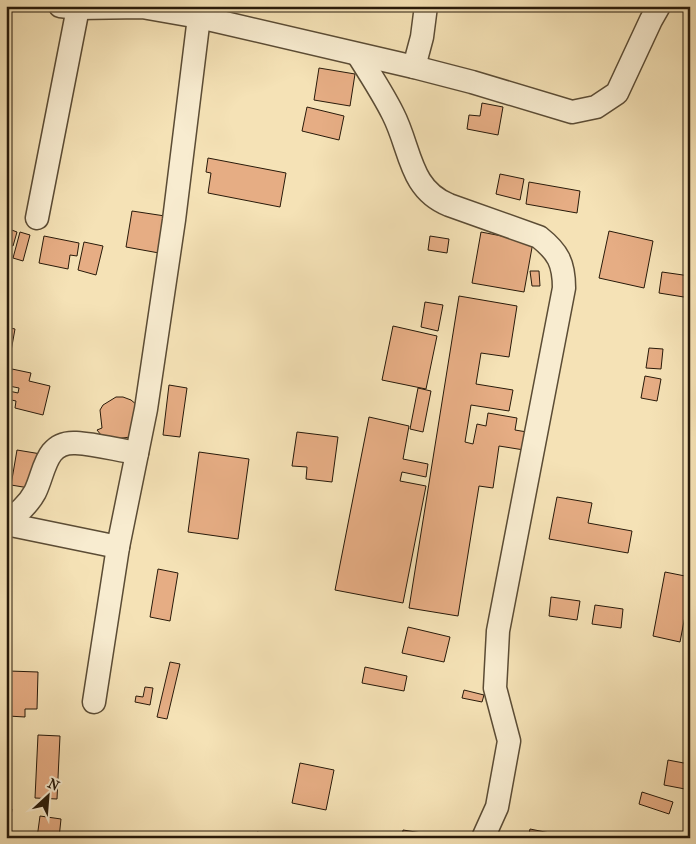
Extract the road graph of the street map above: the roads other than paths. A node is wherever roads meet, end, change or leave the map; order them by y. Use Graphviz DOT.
graph roads {
  1 [pos="426,6"];
  2 [pos="660,6"];
  3 [pos="69,7"];
  4 [pos="142,7"];
  5 [pos="199,17"];
  6 [pos="358,54"];
  7 [pos="414,67"];
  8 [pos="37,218"];
  9 [pos="137,453"];
  10 [pos="6,523"];
  11 [pos="118,547"];
  12 [pos="94,702"];
  13 [pos="483,838"];
  1 -- 7 [label="lane"];
  2 -- 7 [label="lane"];
  3 -- 4 [label="lane"];
  3 -- 8 [label="lane"];
  4 -- 5 [label="lane"];
  5 -- 6 [label="lane"];
  5 -- 9 [label="lane"];
  6 -- 7 [label="lane"];
  6 -- 13 [label="lane"];
  9 -- 10 [label="lane"];
  9 -- 11 [label="lane"];
  10 -- 11 [label="lane"];
  11 -- 12 [label="lane"];
}
